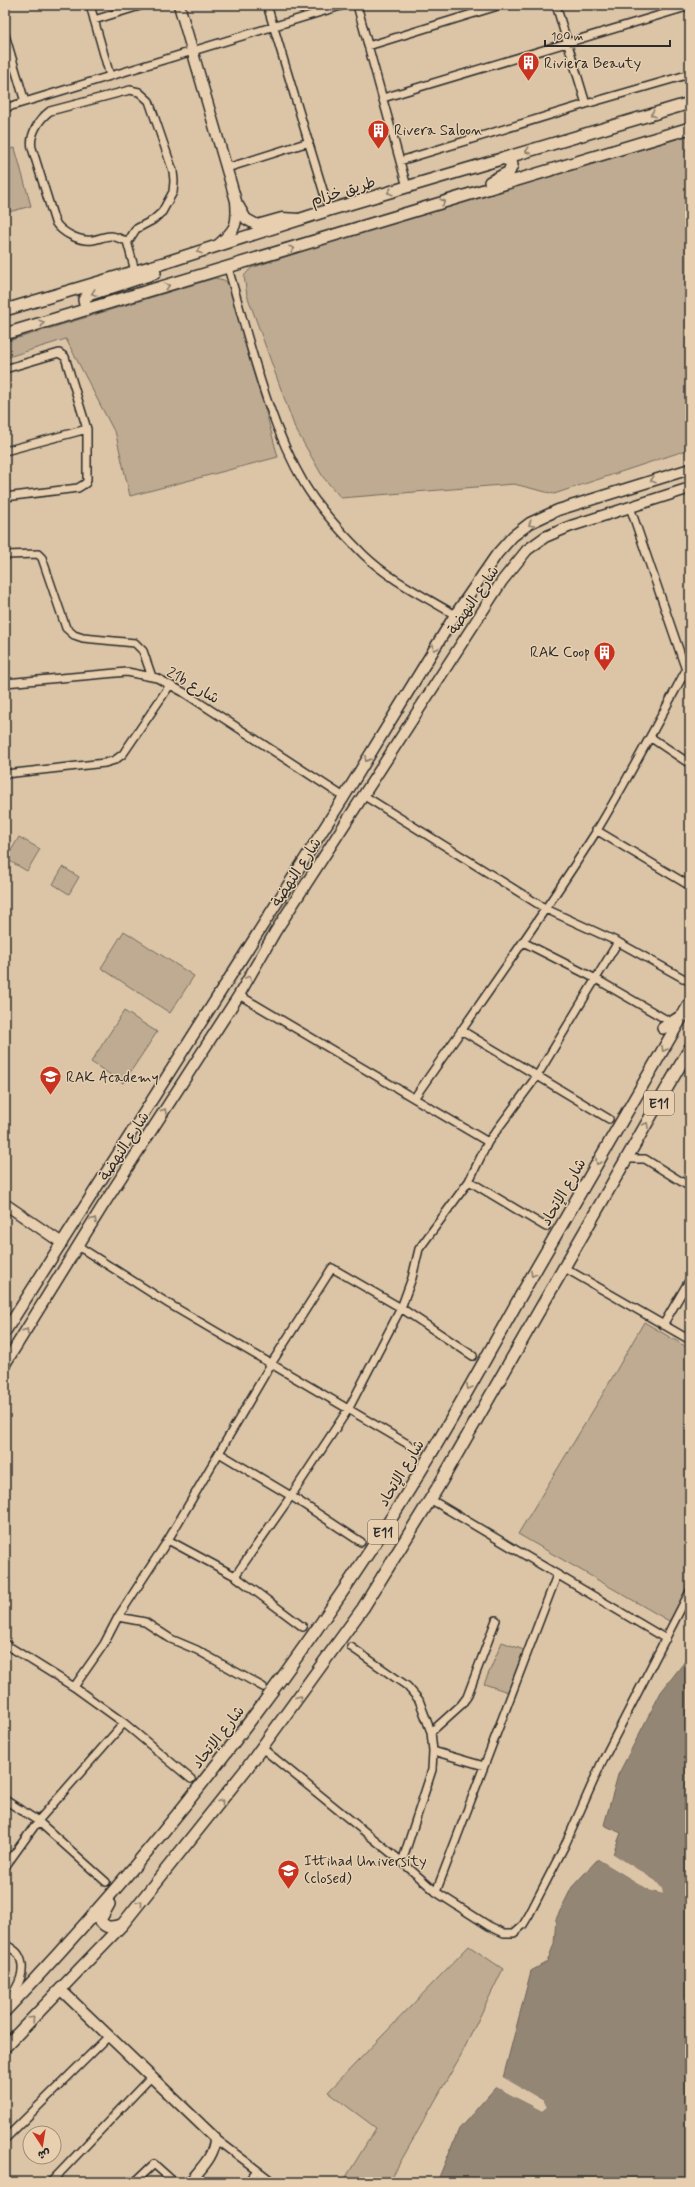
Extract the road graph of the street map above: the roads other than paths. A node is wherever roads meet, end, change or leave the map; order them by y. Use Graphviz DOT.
graph roads {
  1 [pos="90,5"];
  2 [pos="143,5"];
  3 [pos="179,5"];
  4 [pos="267,5"];
  5 [pos="344,5"];
  6 [pos="357,5"];
  7 [pos="501,5"];
  8 [pos="556,5"];
  9 [pos="690,6"];
  10 [pos="94,20"];
  11 [pos="274,26"];
  12 [pos="5,36"];
  13 [pos="568,42"];
  14 [pos="368,46"];
  15 [pos="192,51"];
  16 [pos="690,74"];
  17 [pos="110,76"];
  18 [pos="383,98"];
  19 [pos="26,102"];
  20 [pos="690,103"];
  21 [pos="586,104"];
  22 [pos="5,108"];
  23 [pos="690,128"];
  24 [pos="309,142"];
  25 [pos="502,158"];
  26 [pos="400,161"];
  27 [pos="227,168"];
  28 [pos="407,187"];
  29 [pos="465,195"];
  30 [pos="236,201"];
  31 [pos="329,210"];
  32 [pos="300,220"];
  33 [pos="127,241"];
  34 [pos="218,245"];
  35 [pos="167,262"];
  36 [pos="228,268"];
  37 [pos="136,271"];
  38 [pos="86,309"];
  39 [pos="5,310"];
  40 [pos="5,334"];
  41 [pos="5,369"];
  42 [pos="87,429"];
  43 [pos="5,451"];
  44 [pos="690,469"];
  45 [pos="690,488"];
  46 [pos="5,497"];
  47 [pos="630,507"];
  48 [pos="5,555"];
  49 [pos="455,615"];
  50 [pos="688,671"];
  51 [pos="152,677"];
  52 [pos="5,683"];
  53 [pos="170,685"];
  54 [pos="650,737"];
  55 [pos="690,764"];
  56 [pos="5,774"];
  57 [pos="364,795"];
  58 [pos="344,797"];
  59 [pos="596,830"];
  60 [pos="690,886"];
  61 [pos="284,892"];
  62 [pos="546,909"];
  63 [pos="275,932"];
  64 [pos="523,942"];
  65 [pos="618,942"];
  66 [pos="596,979"];
  67 [pos="690,982"];
  68 [pos="239,995"];
  69 [pos="690,1003"];
  70 [pos="683,1016"];
  71 [pos="665,1024"];
  72 [pos="461,1030"];
  73 [pos="690,1048"];
  74 [pos="537,1076"];
  75 [pos="415,1097"];
  76 [pos="609,1119"];
  77 [pos="488,1142"];
  78 [pos="627,1159"];
  79 [pos="469,1181"];
  80 [pos="690,1187"];
  81 [pos="5,1198"];
  82 [pos="5,1204"];
  83 [pos="25,1217"];
  84 [pos="546,1227"];
  85 [pos="62,1243"];
  86 [pos="78,1246"];
  87 [pos="563,1267"];
  88 [pos="690,1279"];
  89 [pos="401,1308"];
  90 [pos="663,1325"];
  91 [pos="5,1332"];
  92 [pos="690,1340"];
  93 [pos="473,1356"];
  94 [pos="5,1364"];
  95 [pos="271,1364"];
  96 [pos="349,1408"];
  97 [pos="418,1450"];
  98 [pos="219,1453"];
  99 [pos="291,1496"];
  100 [pos="430,1499"];
  101 [pos="168,1540"];
  102 [pos="361,1542"];
  103 [pos="557,1574"];
  104 [pos="235,1576"];
  105 [pos="690,1591"];
  106 [pos="118,1617"];
  107 [pos="496,1620"];
  108 [pos="303,1627"];
  109 [pos="666,1639"];
  110 [pos="5,1644"];
  111 [pos="350,1647"];
  112 [pos="74,1687"];
  113 [pos="263,1687"];
  114 [pos="124,1723"];
  115 [pos="431,1732"];
  116 [pos="262,1748"];
  117 [pos="434,1751"];
  118 [pos="484,1766"];
  119 [pos="191,1779"];
  120 [pos="5,1800"];
  121 [pos="38,1821"];
  122 [pos="402,1862"];
  123 [pos="5,1867"];
  124 [pos="130,1871"];
  125 [pos="106,1882"];
  126 [pos="436,1892"];
  127 [pos="122,1925"];
  128 [pos="5,1944"];
  129 [pos="61,1990"];
  130 [pos="5,2006"];
  131 [pos="5,2011"];
  132 [pos="109,2036"];
  133 [pos="5,2047"];
  134 [pos="151,2077"];
  135 [pos="215,2138"];
  136 [pos="5,2139"];
  137 [pos="257,2170"];
  138 [pos="5,2179"];
  139 [pos="8,2182"];
  140 [pos="51,2182"];
  141 [pos="135,2182"];
  142 [pos="174,2182"];
  143 [pos="190,2182"];
  144 [pos="248,2182"];
  145 [pos="273,2182"];
  1 -- 10 [label="street"];
  2 -- 10 [label="street"];
  3 -- 15 [label="main road"];
  4 -- 11 [label="street"];
  5 -- 11 [label="street"];
  6 -- 14 [label="street"];
  7 -- 14 [label="street"];
  8 -- 13 [label="street"];
  9 -- 13 [label="street"];
  10 -- 17 [label="street"];
  11 -- 15 [label="street"];
  11 -- 24 [label="street"];
  12 -- 19 [label="street"];
  13 -- 18 [label="street"];
  13 -- 21 [label="street"];
  14 -- 18 [label="street"];
  15 -- 17 [label="street"];
  15 -- 27 [label="main road"];
  16 -- 21 [label="street"];
  17 -- 19 [label="street"];
  18 -- 26 [label="street"];
  19 -- 22 [label="street"];
  20 -- 25 [label="main road, طريق خزام, one-way"];
  21 -- 26 [label="street"];
  23 -- 29 [label="main road"];
  24 -- 27 [label="street"];
  24 -- 31 [label="street"];
  25 -- 28 [label="main road, طريق خزام"];
  25 -- 29 [label="main road"];
  26 -- 28 [label="street"];
  27 -- 30 [label="main road"];
  28 -- 31 [label="main road, طريق خزام, one-way"];
  36 -- 29 [label="main road, one-way"];
  30 -- 32 [label="main road"];
  30 -- 34 [label="main road"];
  31 -- 32 [label="main road, طريق خزام"];
  32 -- 34 [label="main road, طريق خزام"];
  33 -- 33 [label="street"];
  33 -- 37 [label="street"];
  34 -- 35 [label="main road, طريق خزام, one-way"];
  35 -- 37 [label="main road, طريق خزام"];
  35 -- 38 [label="main road, one-way"];
  38 -- 36 [label="main road, one-way"];
  36 -- 49 [label="street"];
  37 -- 39 [label="main road, طريق خزام"];
  40 -- 38 [label="main road, one-way"];
  41 -- 42 [label="street"];
  42 -- 43 [label="street"];
  42 -- 46 [label="street"];
  44 -- 49 [label="main road, شارع النهضة, one-way"];
  45 -- 47 [label="main road, شارع النهضة"];
  47 -- 50 [label="street"];
  47 -- 57 [label="main road, شارع النهضة"];
  48 -- 51 [label="street"];
  49 -- 58 [label="main road, شارع النهضة, one-way"];
  50 -- 54 [label="street"];
  51 -- 52 [label="street, 21b شارع"];
  51 -- 53 [label="street, 21b شارع"];
  53 -- 56 [label="street"];
  53 -- 58 [label="street, 21b شارع"];
  54 -- 55 [label="street"];
  54 -- 59 [label="street"];
  57 -- 62 [label="street"];
  57 -- 63 [label="main road, شارع النهضة"];
  58 -- 61 [label="main road, شارع النهضة"];
  59 -- 60 [label="street"];
  59 -- 62 [label="street"];
  61 -- 63 [label="main road"];
  61 -- 85 [label="main road, شارع النهضة"];
  62 -- 64 [label="street"];
  62 -- 65 [label="street"];
  68 -- 63 [label="main road, شارع النهضة, one-way"];
  64 -- 66 [label="street"];
  64 -- 72 [label="street"];
  65 -- 66 [label="street"];
  65 -- 67 [label="street"];
  66 -- 71 [label="street"];
  66 -- 74 [label="street"];
  68 -- 75 [label="street"];
  86 -- 68 [label="main road, شارع النهضة, one-way"];
  69 -- 70 [label="main road, شارع الإتحاد / E11"];
  70 -- 71 [label="main road"];
  70 -- 124 [label="main road, شارع الإتحاد / E11, one-way"];
  72 -- 74 [label="street"];
  72 -- 75 [label="street"];
  78 -- 73 [label="main road, E11, one-way"];
  74 -- 76 [label="street"];
  74 -- 77 [label="street"];
  75 -- 77 [label="street"];
  77 -- 79 [label="street"];
  78 -- 80 [label="street"];
  78 -- 87 [label="main road, E11"];
  79 -- 84 [label="street"];
  79 -- 89 [label="street"];
  81 -- 83 [label="main road"];
  82 -- 83 [label="main road"];
  83 -- 85 [label="main road"];
  85 -- 91 [label="main road, شارع النهضة"];
  94 -- 86 [label="main road, شارع النهضة, one-way"];
  86 -- 95 [label="street"];
  87 -- 90 [label="street"];
  87 -- 100 [label="main road, E11"];
  88 -- 90 [label="street"];
  89 -- 93 [label="street"];
  89 -- 95 [label="street"];
  89 -- 96 [label="street"];
  90 -- 92 [label="street"];
  95 -- 96 [label="street"];
  95 -- 98 [label="street"];
  96 -- 97 [label="street"];
  96 -- 99 [label="street"];
  98 -- 99 [label="street"];
  98 -- 101 [label="street"];
  99 -- 102 [label="street"];
  99 -- 104 [label="street"];
  100 -- 103 [label="street"];
  116 -- 100 [label="main road, E11, one-way"];
  101 -- 104 [label="street"];
  101 -- 106 [label="street"];
  103 -- 109 [label="street"];
  103 -- 118 [label="street"];
  104 -- 108 [label="street"];
  105 -- 109 [label="street"];
  106 -- 112 [label="street"];
  106 -- 113 [label="street"];
  107 -- 115 [label="street"];
  109 -- 126 [label="street"];
  110 -- 112 [label="street"];
  111 -- 115 [label="street"];
  112 -- 114 [label="street"];
  114 -- 119 [label="street"];
  114 -- 121 [label="street"];
  115 -- 117 [label="street"];
  116 -- 122 [label="street"];
  127 -- 116 [label="main road, E11, one-way"];
  117 -- 118 [label="street"];
  117 -- 122 [label="street"];
  118 -- 126 [label="street"];
  120 -- 121 [label="street"];
  121 -- 123 [label="street"];
  121 -- 125 [label="street"];
  122 -- 126 [label="street"];
  124 -- 127 [label="main road"];
  124 -- 131 [label="main road, شارع الإتحاد / E11"];
  127 -- 129 [label="main road, E11"];
  128 -- 130 [label="street"];
  129 -- 132 [label="main road"];
  133 -- 129 [label="main road, E11, one-way"];
  132 -- 134 [label="main road"];
  132 -- 136 [label="street"];
  134 -- 135 [label="main road"];
  134 -- 140 [label="street"];
  135 -- 137 [label="street"];
  135 -- 143 [label="main road"];
  137 -- 144 [label="street"];
  137 -- 145 [label="street"];
  138 -- 139 [label="street"];
  141 -- 142 [label="street"];
}
